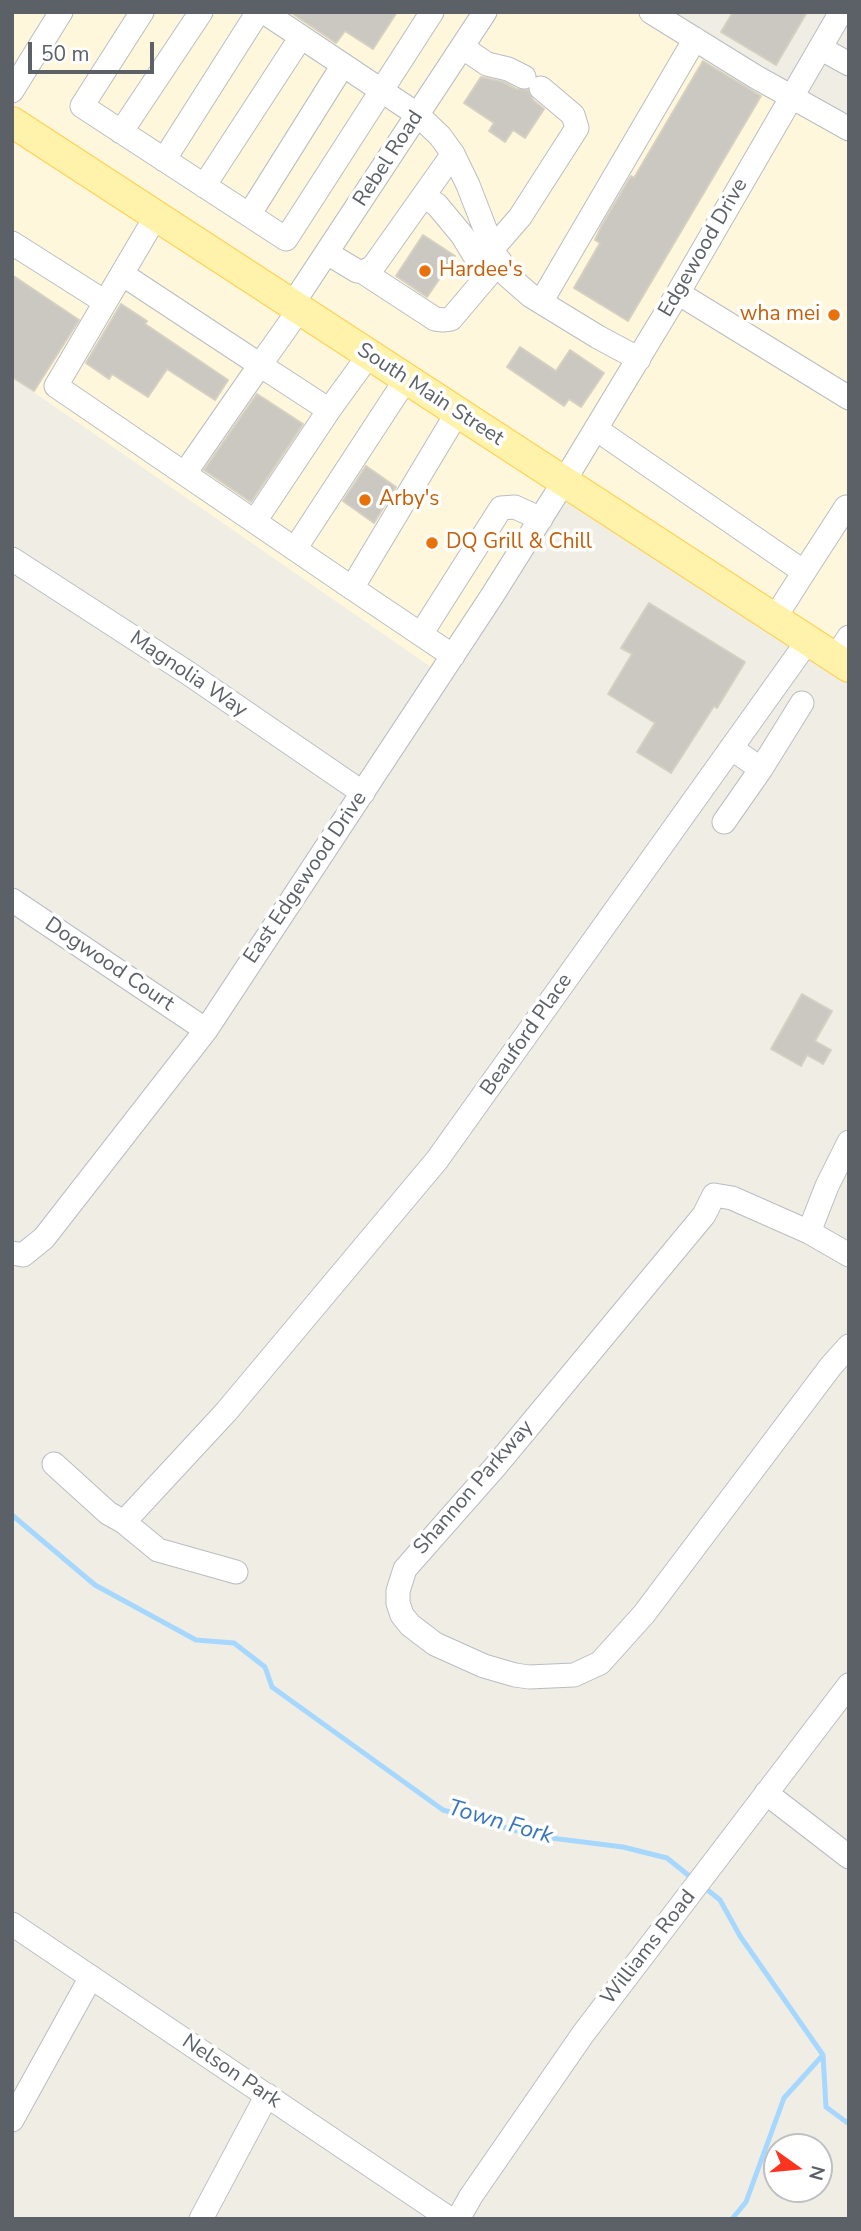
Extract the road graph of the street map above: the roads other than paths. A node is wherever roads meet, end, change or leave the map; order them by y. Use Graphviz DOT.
graph roads {
  1 [pos="61,12"];
  2 [pos="142,12"];
  3 [pos="201,12"];
  4 [pos="258,12"];
  5 [pos="264,12"];
  6 [pos="432,12"];
  7 [pos="485,12"];
  8 [pos="651,12"];
  9 [pos="841,12"];
  10 [pos="301,37"];
  11 [pos="695,39"];
  12 [pos="462,47"];
  13 [pos="820,48"];
  14 [pos="849,64"];
  15 [pos="343,65"];
  16 [pos="381,90"];
  17 [pos="12,91"];
  18 [pos="792,97"];
  19 [pos="418,115"];
  20 [pos="12,122"];
  21 [pos="849,129"];
  22 [pos="121,132"];
  23 [pos="453,154"];
  24 [pos="164,160"];
  25 [pos="204,186"];
  26 [pos="424,196"];
  27 [pos="249,215"];
  28 [pos="156,216"];
  29 [pos="12,243"];
  30 [pos="327,253"];
  31 [pos="493,262"];
  32 [pos="363,272"];
  33 [pos="122,274"];
  34 [pos="678,293"];
  35 [pos="106,302"];
  36 [pos="541,302"];
  37 [pos="296,307"];
  38 [pos="369,355"];
  39 [pos="639,359"];
  40 [pos="260,365"];
  41 [pos="406,379"];
  42 [pos="849,398"];
  43 [pos="329,410"];
  44 [pos="457,413"];
  45 [pos="596,429"];
  46 [pos="185,473"];
  47 [pos="563,483"];
  48 [pos="848,506"];
  49 [pos="541,519"];
  50 [pos="255,521"];
  51 [pos="295,549"];
  52 [pos="12,559"];
  53 [pos="804,572"];
  54 [pos="352,588"];
  55 [pos="774,619"];
  56 [pos="421,634"];
  57 [pos="807,642"];
  58 [pos="844,654"];
  59 [pos="453,656"];
  60 [pos="802,703"];
  61 [pos="731,748"];
  62 [pos="761,769"];
  63 [pos="363,793"];
  64 [pos="724,822"];
  65 [pos="12,900"];
  66 [pos="206,1030"];
  67 [pos="849,1142"];
  68 [pos="809,1232"];
  69 [pos="18,1254"];
  70 [pos="849,1255"];
  71 [pos="849,1346"];
  72 [pos="54,1464"];
  73 [pos="124,1522"];
  74 [pos="236,1572"];
  75 [pos="849,1685"];
  76 [pos="766,1793"];
  77 [pos="849,1857"];
  78 [pos="12,1924"];
  79 [pos="91,1977"];
  80 [pos="267,2095"];
  81 [pos="12,2120"];
  82 [pos="201,2219"];
  83 [pos="450,2219"];
  84 [pos="458,2219"];
  1 -- 17 [label="street"];
  2 -- 22 [label="street"];
  3 -- 22 [label="street"];
  4 -- 24 [label="street"];
  5 -- 10 [label="street"];
  6 -- 16 [label="street"];
  7 -- 12 [label="street, Rebel Road"];
  8 -- 11 [label="street"];
  9 -- 13 [label="street, Edgewood Drive"];
  10 -- 15 [label="street"];
  10 -- 25 [label="street"];
  11 -- 18 [label="street"];
  11 -- 36 [label="street"];
  12 -- 19 [label="street, Rebel Road"];
  12 -- 31 [label="street"];
  13 -- 14 [label="street"];
  13 -- 18 [label="street, Edgewood Drive"];
  15 -- 16 [label="street"];
  15 -- 27 [label="street"];
  16 -- 19 [label="street"];
  16 -- 27 [label="street"];
  18 -- 21 [label="street"];
  18 -- 34 [label="street, Edgewood Drive"];
  19 -- 23 [label="street"];
  19 -- 30 [label="street, Rebel Road"];
  20 -- 28 [label="main road, South Main Street"];
  22 -- 24 [label="street"];
  23 -- 26 [label="street"];
  23 -- 31 [label="street"];
  24 -- 25 [label="street"];
  25 -- 27 [label="street"];
  26 -- 31 [label="street"];
  26 -- 32 [label="street"];
  28 -- 33 [label="street"];
  28 -- 37 [label="main road, South Main Street"];
  29 -- 35 [label="street"];
  30 -- 32 [label="street"];
  30 -- 37 [label="street, Rebel Road"];
  31 -- 32 [label="street"];
  31 -- 36 [label="street"];
  33 -- 35 [label="street"];
  33 -- 40 [label="street"];
  34 -- 39 [label="street, Edgewood Drive"];
  34 -- 42 [label="street"];
  35 -- 46 [label="street"];
  36 -- 39 [label="street"];
  37 -- 38 [label="main road, South Main Street"];
  37 -- 40 [label="street, Rebel Road"];
  38 -- 41 [label="main road, South Main Street"];
  38 -- 43 [label="street"];
  39 -- 45 [label="street, Edgewood Drive"];
  40 -- 43 [label="street"];
  40 -- 46 [label="street, Rebel Road"];
  41 -- 44 [label="main road, South Main Street"];
  41 -- 51 [label="street"];
  43 -- 50 [label="street"];
  44 -- 47 [label="main road, South Main Street"];
  44 -- 54 [label="street"];
  45 -- 47 [label="street, Edgewood Drive"];
  45 -- 53 [label="street"];
  46 -- 50 [label="street"];
  47 -- 49 [label="street, East Edgewood Drive"];
  47 -- 55 [label="main road, South Main Street"];
  48 -- 53 [label="street"];
  49 -- 56 [label="street"];
  49 -- 59 [label="street, East Edgewood Drive"];
  50 -- 51 [label="street"];
  51 -- 54 [label="street"];
  52 -- 63 [label="street, Magnolia Way"];
  53 -- 55 [label="street"];
  54 -- 56 [label="street"];
  55 -- 57 [label="main road, South Main Street"];
  56 -- 59 [label="street"];
  57 -- 58 [label="main road, South Main Street"];
  57 -- 61 [label="street, Beauford Place"];
  59 -- 63 [label="street, East Edgewood Drive"];
  60 -- 62 [label="street"];
  61 -- 62 [label="street"];
  61 -- 73 [label="street, Beauford Place"];
  62 -- 64 [label="street"];
  63 -- 66 [label="street, East Edgewood Drive"];
  65 -- 66 [label="street, Dogwood Court"];
  66 -- 69 [label="street, East Edgewood Drive"];
  67 -- 68 [label="street"];
  68 -- 70 [label="street, Shannon Parkway"];
  68 -- 71 [label="street, Shannon Parkway"];
  72 -- 73 [label="street"];
  73 -- 74 [label="street"];
  75 -- 76 [label="street, Williams Road"];
  76 -- 77 [label="street"];
  76 -- 84 [label="street, Williams Road"];
  78 -- 79 [label="street, Nelson Park"];
  79 -- 80 [label="street, Nelson Park"];
  79 -- 81 [label="street"];
  80 -- 82 [label="street"];
  80 -- 83 [label="street, Nelson Park"];
}
